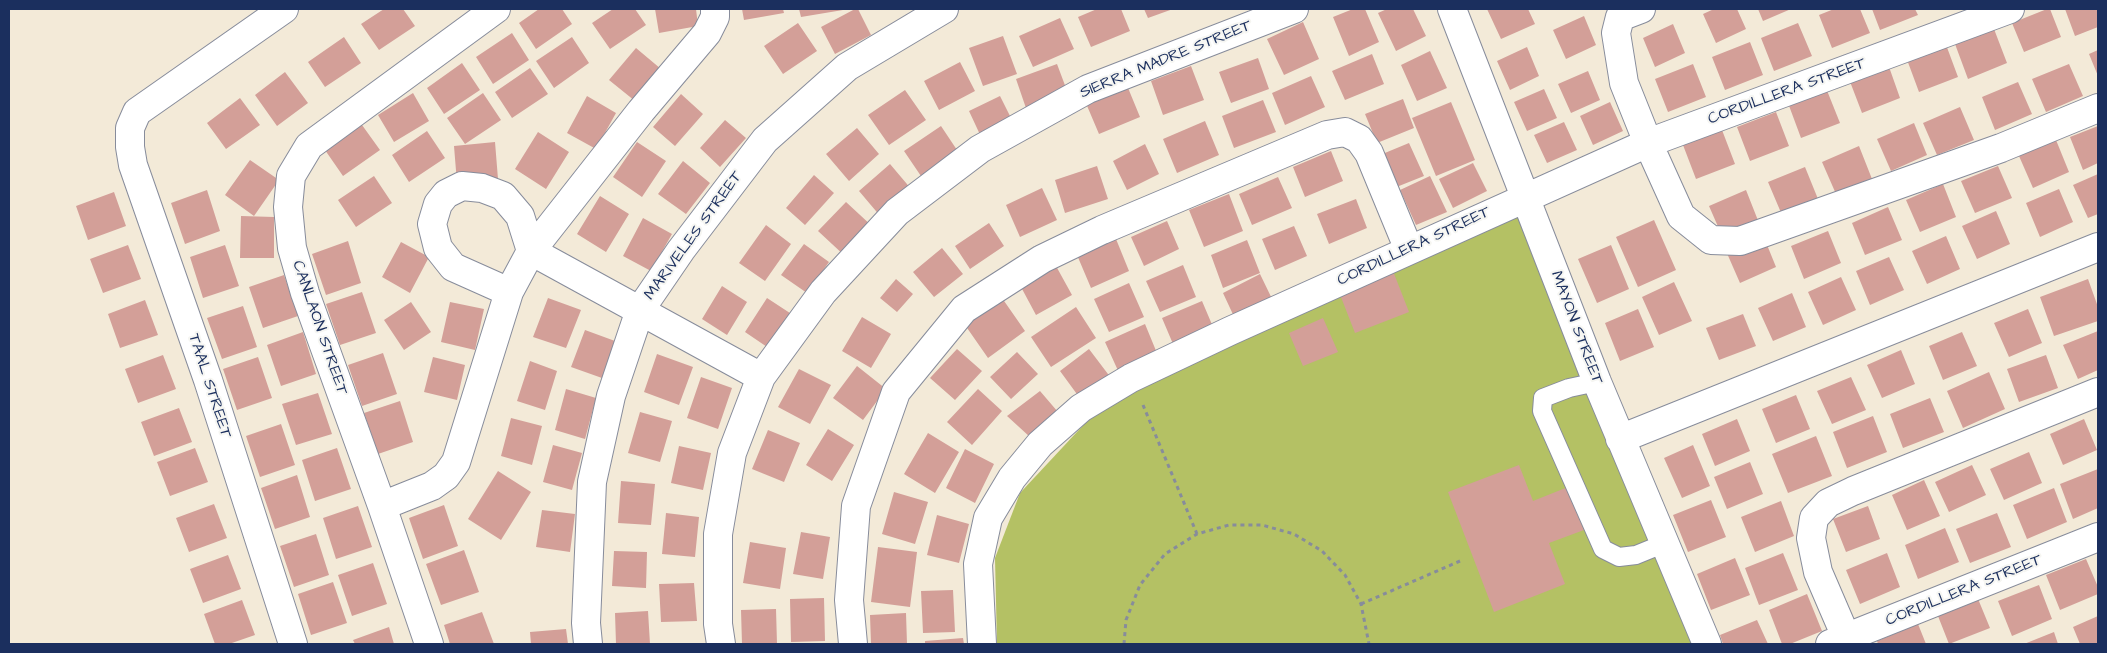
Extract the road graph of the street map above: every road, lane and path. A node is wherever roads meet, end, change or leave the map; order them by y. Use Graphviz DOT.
graph roads {
  1 [pos="284,9"];
  2 [pos="496,9"];
  3 [pos="715,9"];
  4 [pos="944,9"];
  5 [pos="1294,9"];
  6 [pos="1452,9"];
  7 [pos="1641,9"];
  8 [pos="2010,9"];
  9 [pos="2098,108"];
  10 [pos="1648,143"];
  11 [pos="1525,197"];
  12 [pos="2098,247"];
  13 [pos="1409,250"];
  14 [pos="531,251"];
  15 [pos="509,292"];
  16 [pos="640,310"];
  17 [pos="760,377"];
  18 [pos="1131,378"];
  19 [pos="1597,382"];
  20 [pos="2098,392"];
  21 [pos="1620,439"];
  22 [pos="382,506"];
  23 [pos="1197,534"];
  24 [pos="2098,537"];
  25 [pos="1663,544"];
  26 [pos="1460,561"];
  27 [pos="1361,604"];
  28 [pos="1842,642"];
  29 [pos="293,644"];
  30 [pos="429,644"];
  31 [pos="588,644"];
  32 [pos="721,644"];
  33 [pos="853,644"];
  34 [pos="982,644"];
  35 [pos="1124,644"];
  36 [pos="1369,644"];
  37 [pos="1706,644"];
  1 -- 29 [label="street, TAAL STREET"];
  2 -- 22 [label="street, CANLAON STREET"];
  3 -- 14 [label="street"];
  4 -- 16 [label="street, MARIVELES STREET"];
  5 -- 17 [label="street, SIERRA MADRE STREET"];
  6 -- 11 [label="street, MAYON STREET"];
  7 -- 10 [label="street"];
  8 -- 10 [label="street, CORDILLERA STREET"];
  9 -- 10 [label="street"];
  10 -- 11 [label="street, CORDILLERA STREET"];
  11 -- 13 [label="street, CORDILLERA STREET"];
  11 -- 19 [label="street, MAYON STREET"];
  12 -- 21 [label="street"];
  13 -- 18 [label="street, CORDILLERA STREET"];
  13 -- 33 [label="street"];
  14 -- 15 [label="street"];
  14 -- 15 [label="street"];
  14 -- 16 [label="street"];
  15 -- 22 [label="street"];
  16 -- 17 [label="street"];
  16 -- 31 [label="street, MARIVELES STREET"];
  17 -- 32 [label="street, SIERRA MADRE STREET"];
  18 -- 23 [label="path"];
  18 -- 34 [label="street, CORDILLERA STREET"];
  19 -- 21 [label="street, MAYON STREET"];
  19 -- 25 [label="lane"];
  20 -- 28 [label="street"];
  21 -- 25 [label="street, MAYON STREET"];
  22 -- 30 [label="street, CANLAON STREET"];
  23 -- 27 [label="path"];
  23 -- 35 [label="path"];
  24 -- 28 [label="street, CORDILLERA STREET"];
  25 -- 37 [label="street, MAYON STREET"];
  26 -- 27 [label="path"];
  27 -- 36 [label="path"];
}
